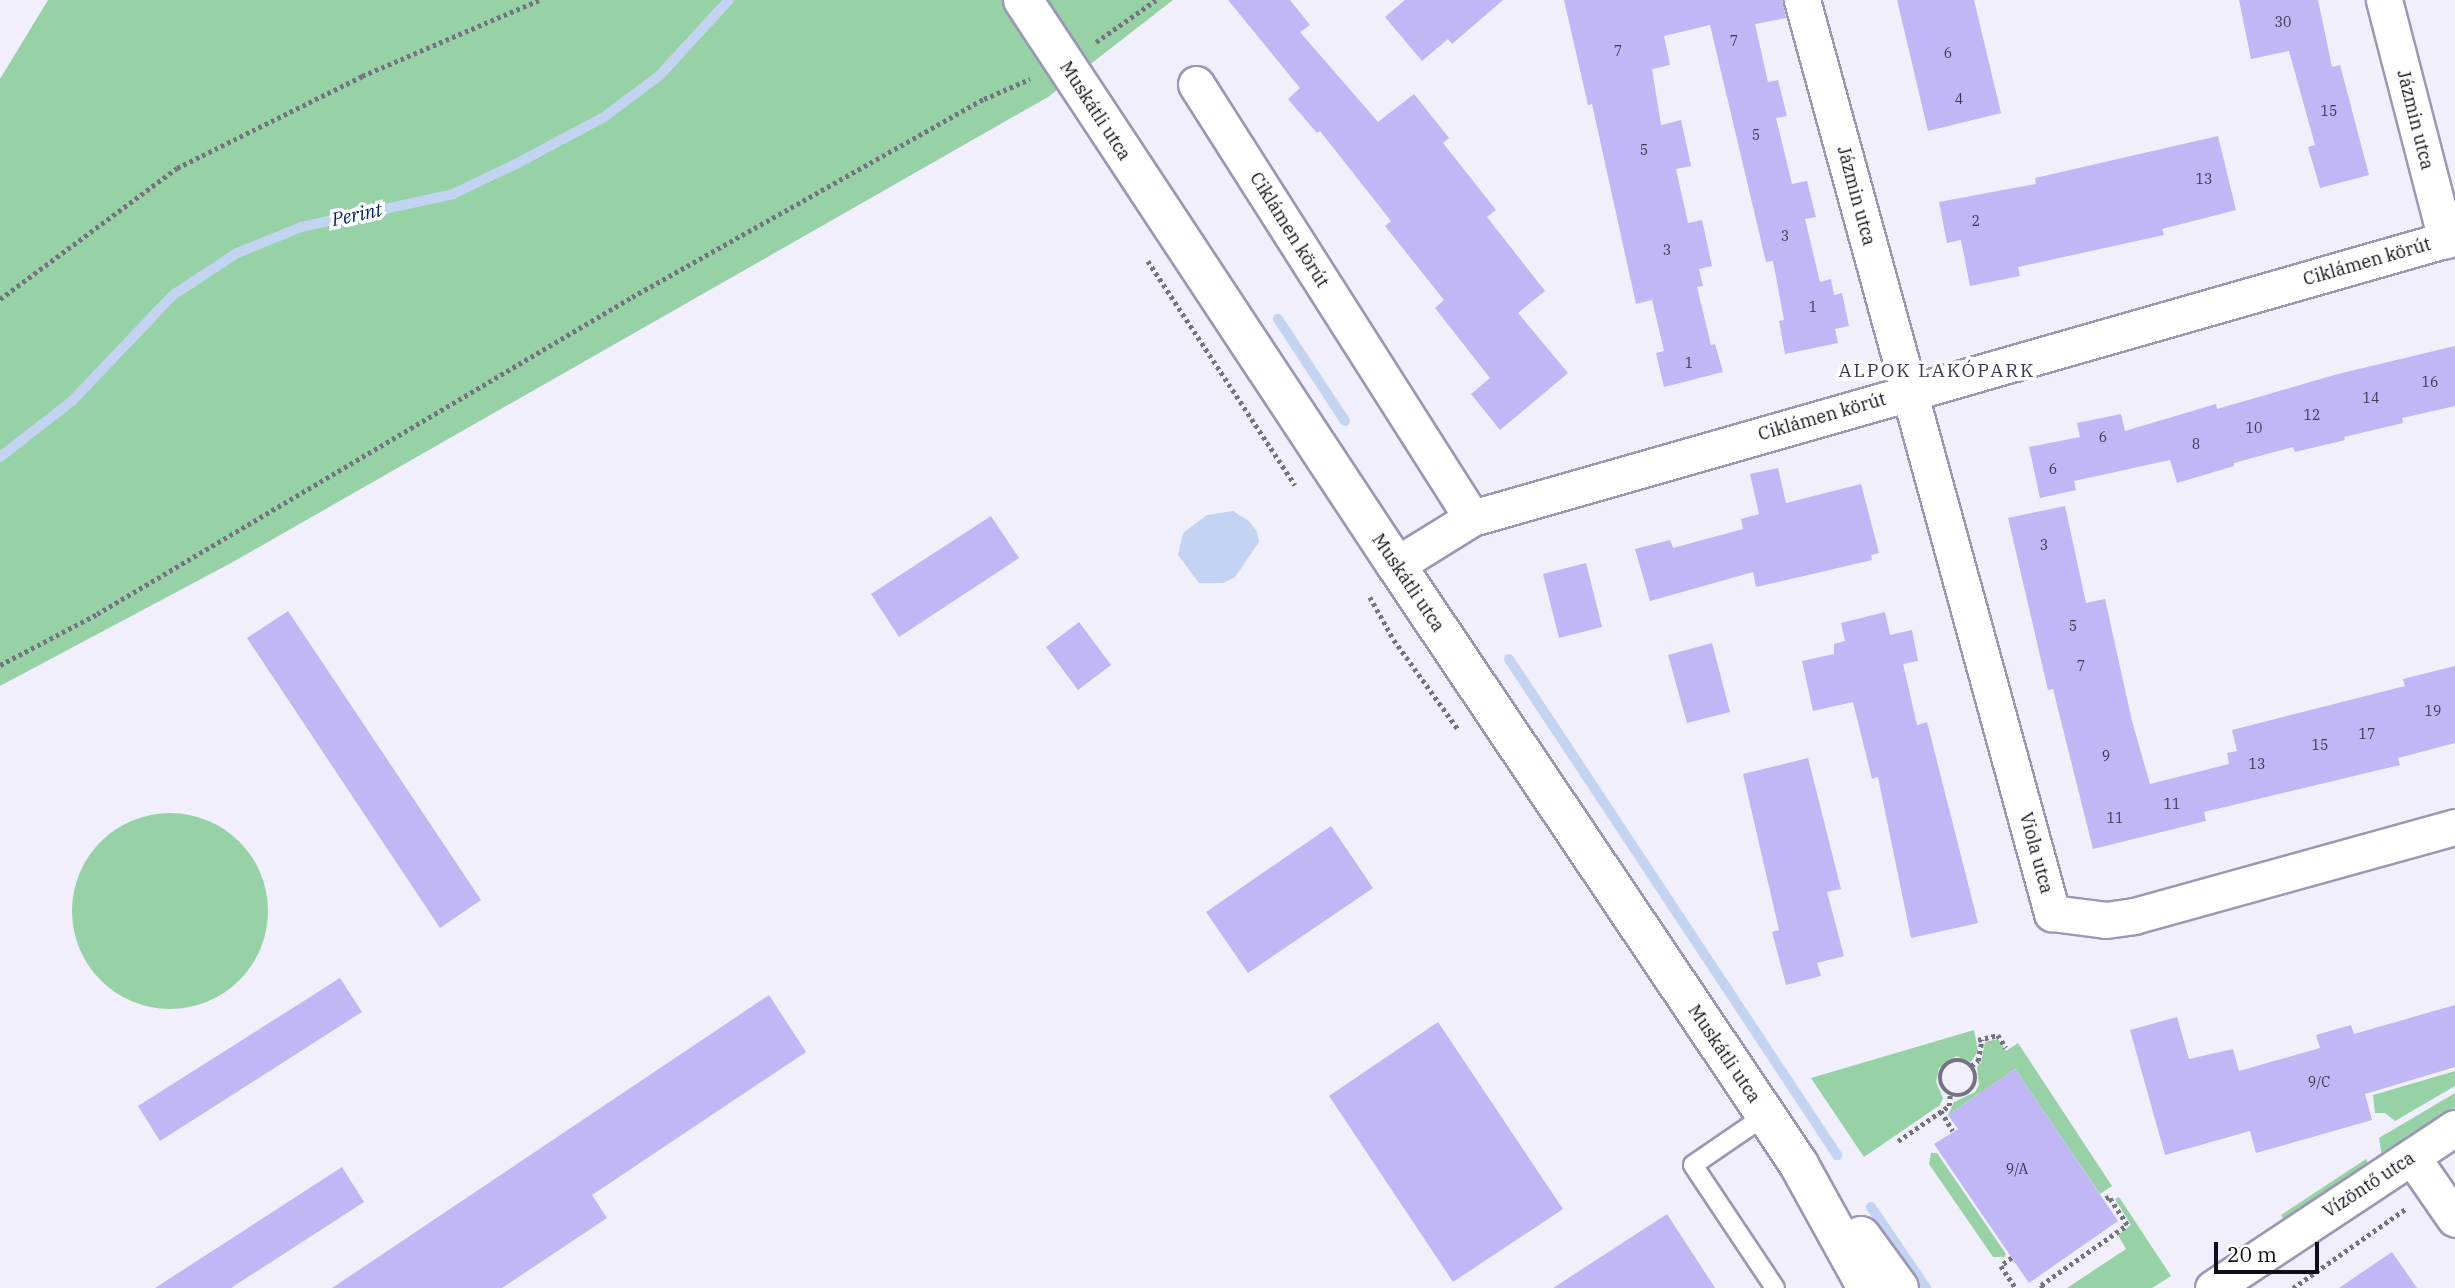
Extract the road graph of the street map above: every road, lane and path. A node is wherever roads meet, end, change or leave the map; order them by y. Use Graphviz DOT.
graph roads {
  1 [pos="539,0"];
  2 [pos="1023,0"];
  3 [pos="1156,0"];
  4 [pos="1802,0"];
  5 [pos="2384,0"];
  6 [pos="1064,64"];
  7 [pos="1196,83"];
  8 [pos="2450,239"];
  9 [pos="0,299"];
  10 [pos="1910,392"];
  11 [pos="1472,518"];
  12 [pos="1396,565"];
  13 [pos="0,664"];
  14 [pos="2455,828"];
  15 [pos="2006,1048"];
  16 [pos="1971,1066"];
  17 [pos="1950,1095"];
  18 [pos="1941,1111"];
  19 [pos="1766,1115"];
  20 [pos="2455,1128"];
  21 [pos="1953,1132"];
  22 [pos="1898,1141"];
  23 [pos="2412,1157"];
  24 [pos="1798,1163"];
  25 [pos="2435,1191"];
  26 [pos="2104,1200"];
  27 [pos="2455,1219"];
  28 [pos="2012,1258"];
  29 [pos="1774,1288"];
  30 [pos="1867,1288"];
  31 [pos="1899,1288"];
  32 [pos="2016,1288"];
  33 [pos="2043,1288"];
  34 [pos="2213,1288"];
  35 [pos="2293,1288"];
  1 -- 9 [label="path"];
  2 -- 6 [label="main road, Muskátli utca"];
  3 -- 6 [label="path"];
  4 -- 10 [label="street, Jázmin utca"];
  5 -- 8 [label="street, Jázmin utca"];
  6 -- 12 [label="main road, Muskátli utca"];
  6 -- 13 [label="path"];
  7 -- 11 [label="street, Ciklámen körút"];
  8 -- 10 [label="street, Ciklámen körút"];
  10 -- 11 [label="street, Ciklámen körút"];
  10 -- 14 [label="street, Viola utca"];
  11 -- 12 [label="street, Ciklámen körút"];
  12 -- 19 [label="main road, Muskátli utca"];
  15 -- 16 [label="path"];
  16 -- 17 [label="path"];
  16 -- 17 [label="path"];
  17 -- 18 [label="path"];
  18 -- 21 [label="path"];
  18 -- 22 [label="path"];
  19 -- 24 [label="main road, Muskátli utca"];
  19 -- 29 [label="lane"];
  20 -- 23 [label="street, Vízöntő utca"];
  23 -- 25 [label="street"];
  23 -- 34 [label="street, Vízöntő utca"];
  24 -- 30 [label="main road, Muskátli utca"];
  24 -- 31 [label="main road, Muskátli utca"];
  25 -- 27 [label="street"];
  25 -- 35 [label="path"];
  26 -- 33 [label="path"];
  28 -- 32 [label="path"];
}
